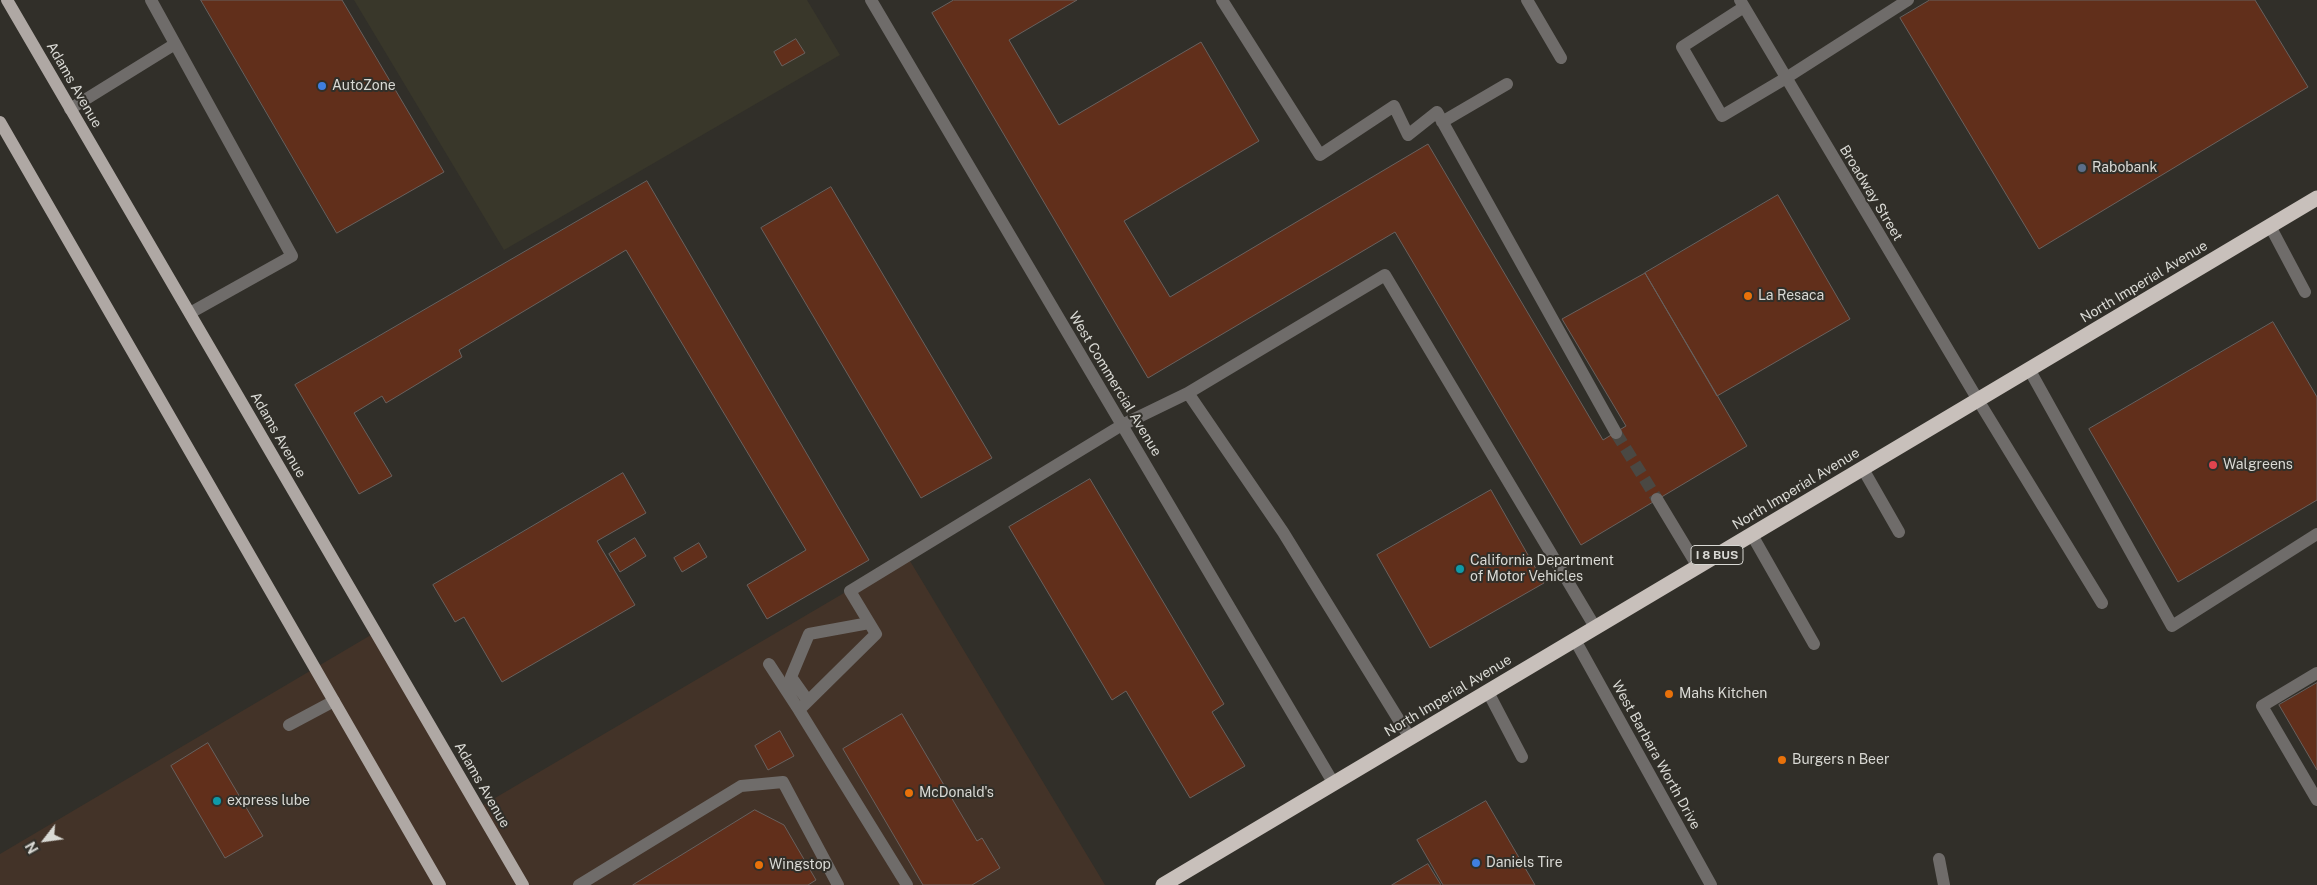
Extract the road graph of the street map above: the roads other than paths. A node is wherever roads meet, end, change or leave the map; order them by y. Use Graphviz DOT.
graph roads {
  1 [pos="7,0"];
  2 [pos="151,0"];
  3 [pos="1222,0"];
  4 [pos="1527,0"];
  5 [pos="1908,0"];
  6 [pos="876,2"];
  7 [pos="1742,4"];
  8 [pos="175,44"];
  9 [pos="1561,58"];
  10 [pos="1786,78"];
  11 [pos="1507,84"];
  12 [pos="70,109"];
  13 [pos="0,122"];
  14 [pos="1442,122"];
  15 [pos="2317,198"];
  16 [pos="2270,226"];
  17 [pos="2305,292"];
  18 [pos="190,314"];
  19 [pos="2029,369"];
  20 [pos="1188,394"];
  21 [pos="1978,400"];
  22 [pos="1122,426"];
  23 [pos="1616,432"];
  24 [pos="1863,469"];
  25 [pos="1657,500"];
  26 [pos="1899,532"];
  27 [pos="1752,534"];
  28 [pos="2317,534"];
  29 [pos="1698,567"];
  30 [pos="2102,603"];
  31 [pos="869,622"];
  32 [pos="1595,628"];
  33 [pos="1575,640"];
  34 [pos="1814,644"];
  35 [pos="769,664"];
  36 [pos="2317,673"];
  37 [pos="1488,692"];
  38 [pos="334,701"];
  39 [pos="804,706"];
  40 [pos="289,725"];
  41 [pos="1410,738"];
  42 [pos="1522,757"];
  43 [pos="1334,784"];
  44 [pos="2317,800"];
  45 [pos="1939,859"];
  46 [pos="440,885"];
  47 [pos="523,885"];
  48 [pos="579,885"];
  49 [pos="838,885"];
  50 [pos="907,885"];
  51 [pos="1163,885"];
  52 [pos="1711,885"];
  53 [pos="1945,885"];
  1 -- 12 [label="main road, Adams Avenue"];
  2 -- 8 [label="street"];
  3 -- 14 [label="street"];
  4 -- 9 [label="street"];
  5 -- 10 [label="street"];
  6 -- 22 [label="street, West Commercial Avenue"];
  7 -- 10 [label="street, Broadway Street"];
  7 -- 10 [label="street"];
  8 -- 12 [label="street"];
  8 -- 18 [label="street"];
  10 -- 21 [label="street, Broadway Street"];
  11 -- 14 [label="street"];
  12 -- 18 [label="main road, Adams Avenue"];
  13 -- 38 [label="main road"];
  14 -- 23 [label="street"];
  15 -- 16 [label="highway, North Imperial Avenue / I 8 BUS"];
  16 -- 17 [label="street"];
  16 -- 19 [label="highway, North Imperial Avenue / I 8 BUS"];
  18 -- 47 [label="main road, Adams Avenue"];
  19 -- 21 [label="highway, North Imperial Avenue / I 8 BUS"];
  19 -- 28 [label="street"];
  20 -- 22 [label="street"];
  20 -- 32 [label="street"];
  20 -- 41 [label="street"];
  21 -- 24 [label="highway, North Imperial Avenue / I 8 BUS"];
  21 -- 30 [label="street, Broadway Street"];
  22 -- 31 [label="street"];
  22 -- 43 [label="street, West Commercial Avenue"];
  24 -- 26 [label="street"];
  24 -- 27 [label="highway, North Imperial Avenue / I 8 BUS"];
  25 -- 29 [label="street"];
  27 -- 29 [label="highway, North Imperial Avenue / I 8 BUS"];
  27 -- 34 [label="street"];
  29 -- 32 [label="highway, North Imperial Avenue / I 8 BUS"];
  31 -- 39 [label="street"];
  31 -- 39 [label="street"];
  32 -- 33 [label="highway, North Imperial Avenue / I 8 BUS"];
  33 -- 37 [label="highway, North Imperial Avenue / I 8 BUS"];
  33 -- 52 [label="street, West Barbara Worth Drive"];
  35 -- 39 [label="street"];
  36 -- 44 [label="street"];
  37 -- 41 [label="highway, North Imperial Avenue / I 8 BUS"];
  37 -- 42 [label="street"];
  38 -- 40 [label="street"];
  38 -- 46 [label="main road"];
  39 -- 50 [label="street"];
  41 -- 43 [label="highway, North Imperial Avenue / I 8 BUS"];
  43 -- 51 [label="highway, North Imperial Avenue / I 8 BUS"];
  45 -- 53 [label="street"];
  48 -- 49 [label="street"];
}
